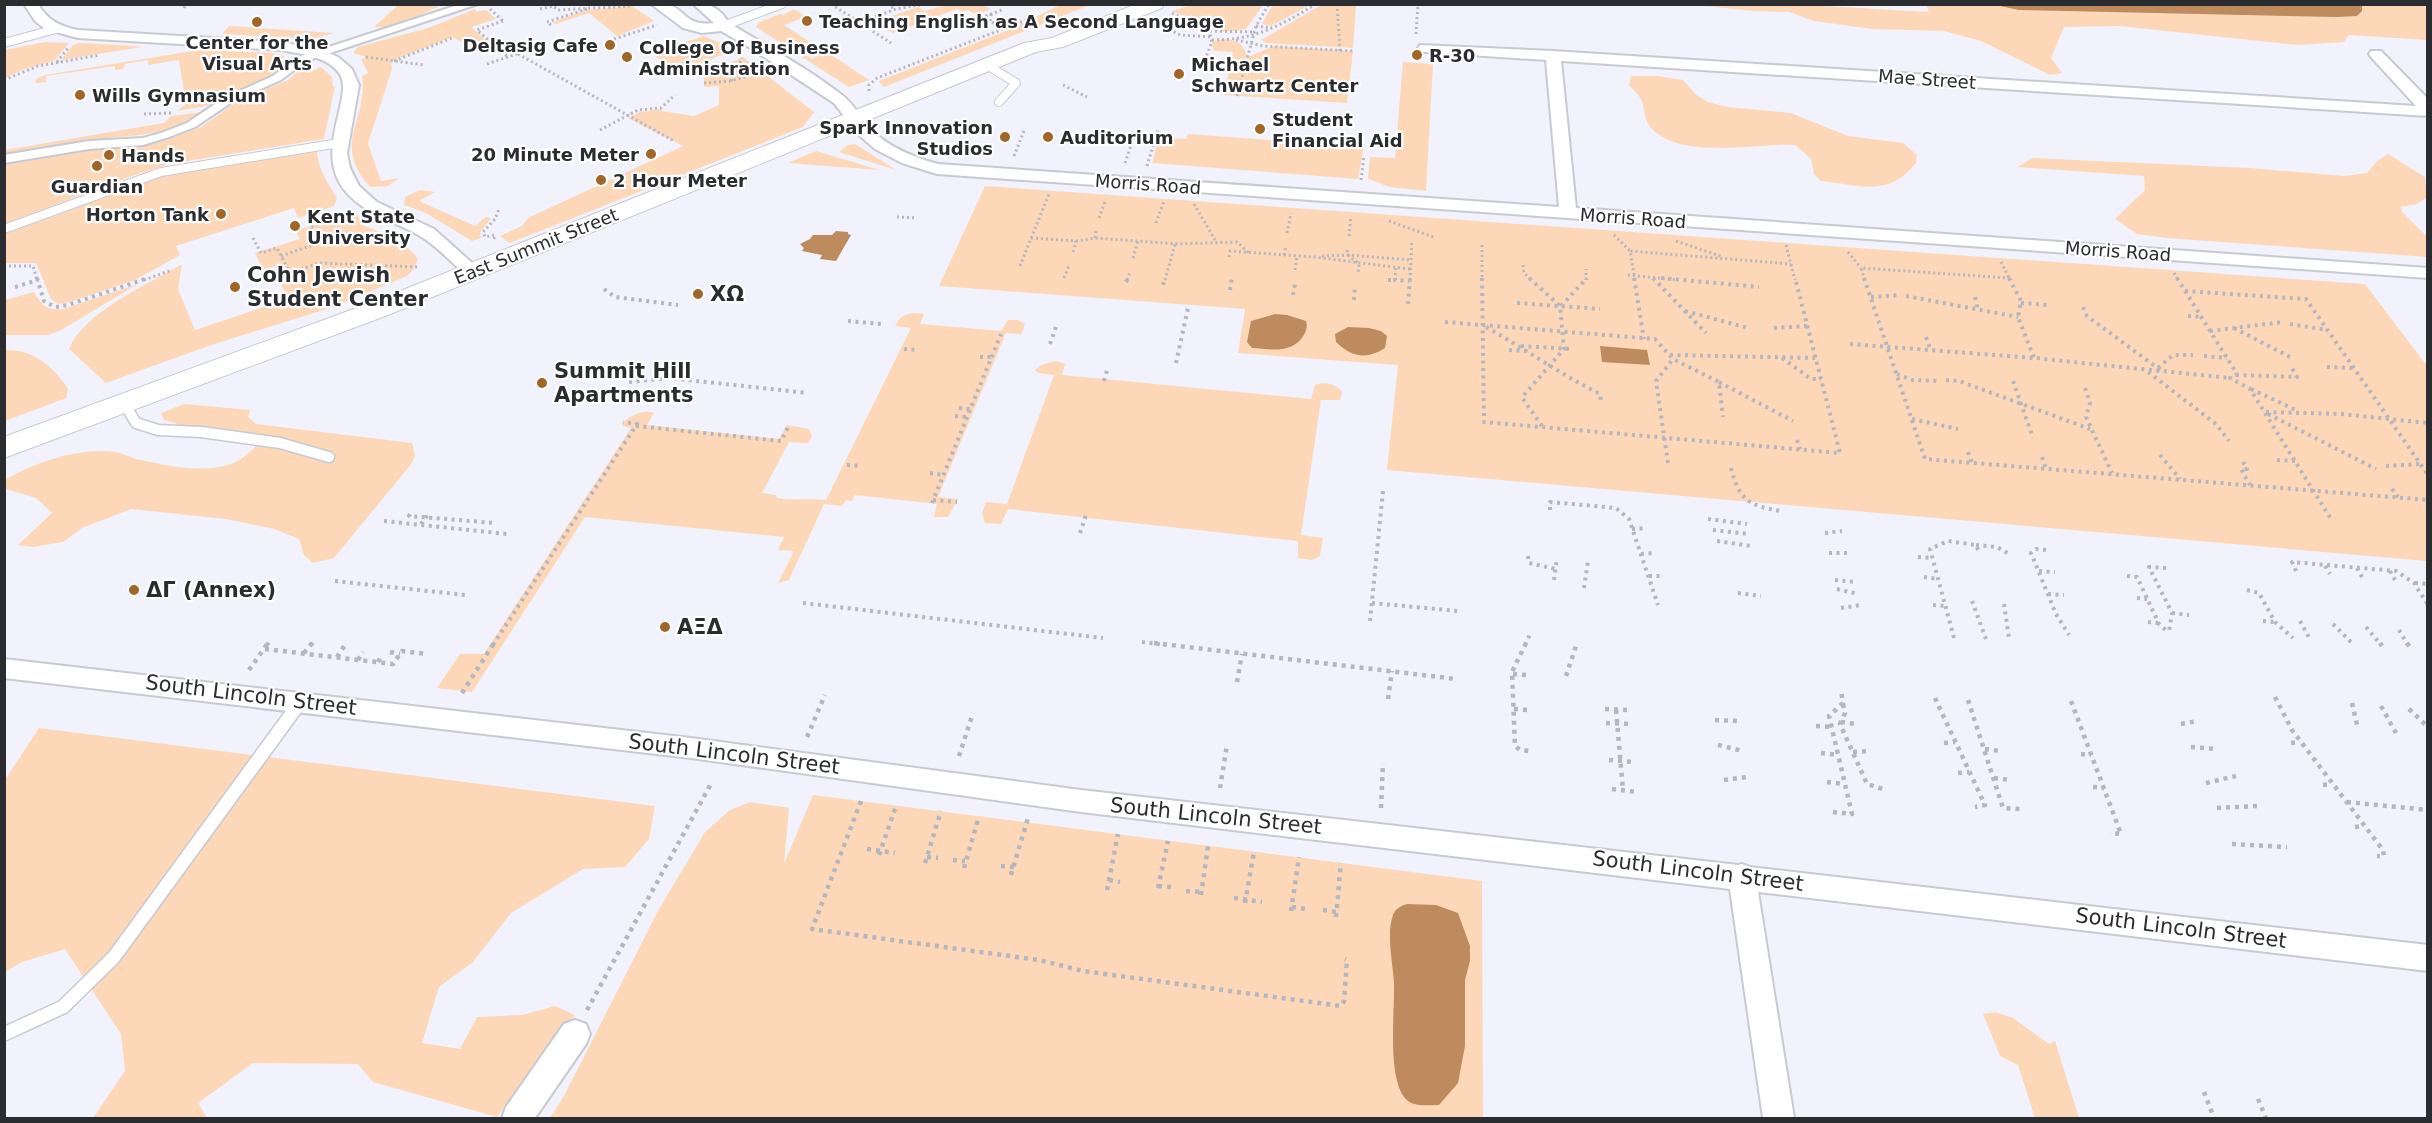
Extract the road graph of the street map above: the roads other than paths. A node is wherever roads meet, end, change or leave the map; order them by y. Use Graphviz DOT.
graph roads {
  1 [pos="31,4"];
  2 [pos="450,4"];
  3 [pos="473,4"];
  4 [pos="658,4"];
  5 [pos="700,4"];
  6 [pos="782,4"];
  7 [pos="1120,4"];
  8 [pos="1160,7"];
  9 [pos="426,20"];
  10 [pos="723,26"];
  11 [pos="56,29"];
  12 [pos="1425,42"];
  13 [pos="4,43"];
  14 [pos="1031,47"];
  15 [pos="317,53"];
  16 [pos="2376,54"];
  17 [pos="1553,55"];
  18 [pos="987,65"];
  19 [pos="999,102"];
  20 [pos="2427,110"];
  21 [pos="855,118"];
  22 [pos="339,143"];
  23 [pos="4,159"];
  24 [pos="1568,214"];
  25 [pos="4,229"];
  26 [pos="472,271"];
  27 [pos="2427,273"];
  28 [pos="124,403"];
  29 [pos="4,448"];
  30 [pos="329,457"];
  31 [pos="4,668"];
  32 [pos="301,701"];
  33 [pos="1742,876"];
  34 [pos="2427,958"];
  35 [pos="4,1034"];
  36 [pos="575,1034"];
  37 [pos="517,1119"];
  38 [pos="1778,1119"];
  1 -- 11 [label="street"];
  2 -- 9 [label="street"];
  3 -- 9 [label="street"];
  4 -- 10 [label="street"];
  5 -- 10 [label="street, Morris Road"];
  6 -- 10 [label="lane"];
  7 -- 14 [label="main road, East Summit Street"];
  8 -- 14 [label="main road, East Summit Street"];
  9 -- 15 [label="street"];
  10 -- 21 [label="street, Morris Road"];
  11 -- 13 [label="lane"];
  11 -- 15 [label="street"];
  12 -- 17 [label="street, Mae Street"];
  14 -- 18 [label="main road, East Summit Street"];
  15 -- 22 [label="street"];
  15 -- 23 [label="street"];
  16 -- 20 [label="street"];
  17 -- 20 [label="street, Mae Street"];
  17 -- 24 [label="street"];
  18 -- 19 [label="lane"];
  18 -- 21 [label="main road, East Summit Street"];
  21 -- 24 [label="street, Morris Road"];
  21 -- 26 [label="main road, East Summit Street"];
  22 -- 25 [label="lane"];
  22 -- 26 [label="street"];
  24 -- 27 [label="street, Morris Road"];
  26 -- 28 [label="main road, East Summit Street"];
  28 -- 29 [label="main road, East Summit Street"];
  28 -- 30 [label="lane"];
  31 -- 32 [label="street, South Lincoln Street"];
  32 -- 33 [label="street, South Lincoln Street"];
  32 -- 35 [label="lane"];
  33 -- 34 [label="street, South Lincoln Street"];
  33 -- 38 [label="street"];
  36 -- 37 [label="street"];
}
